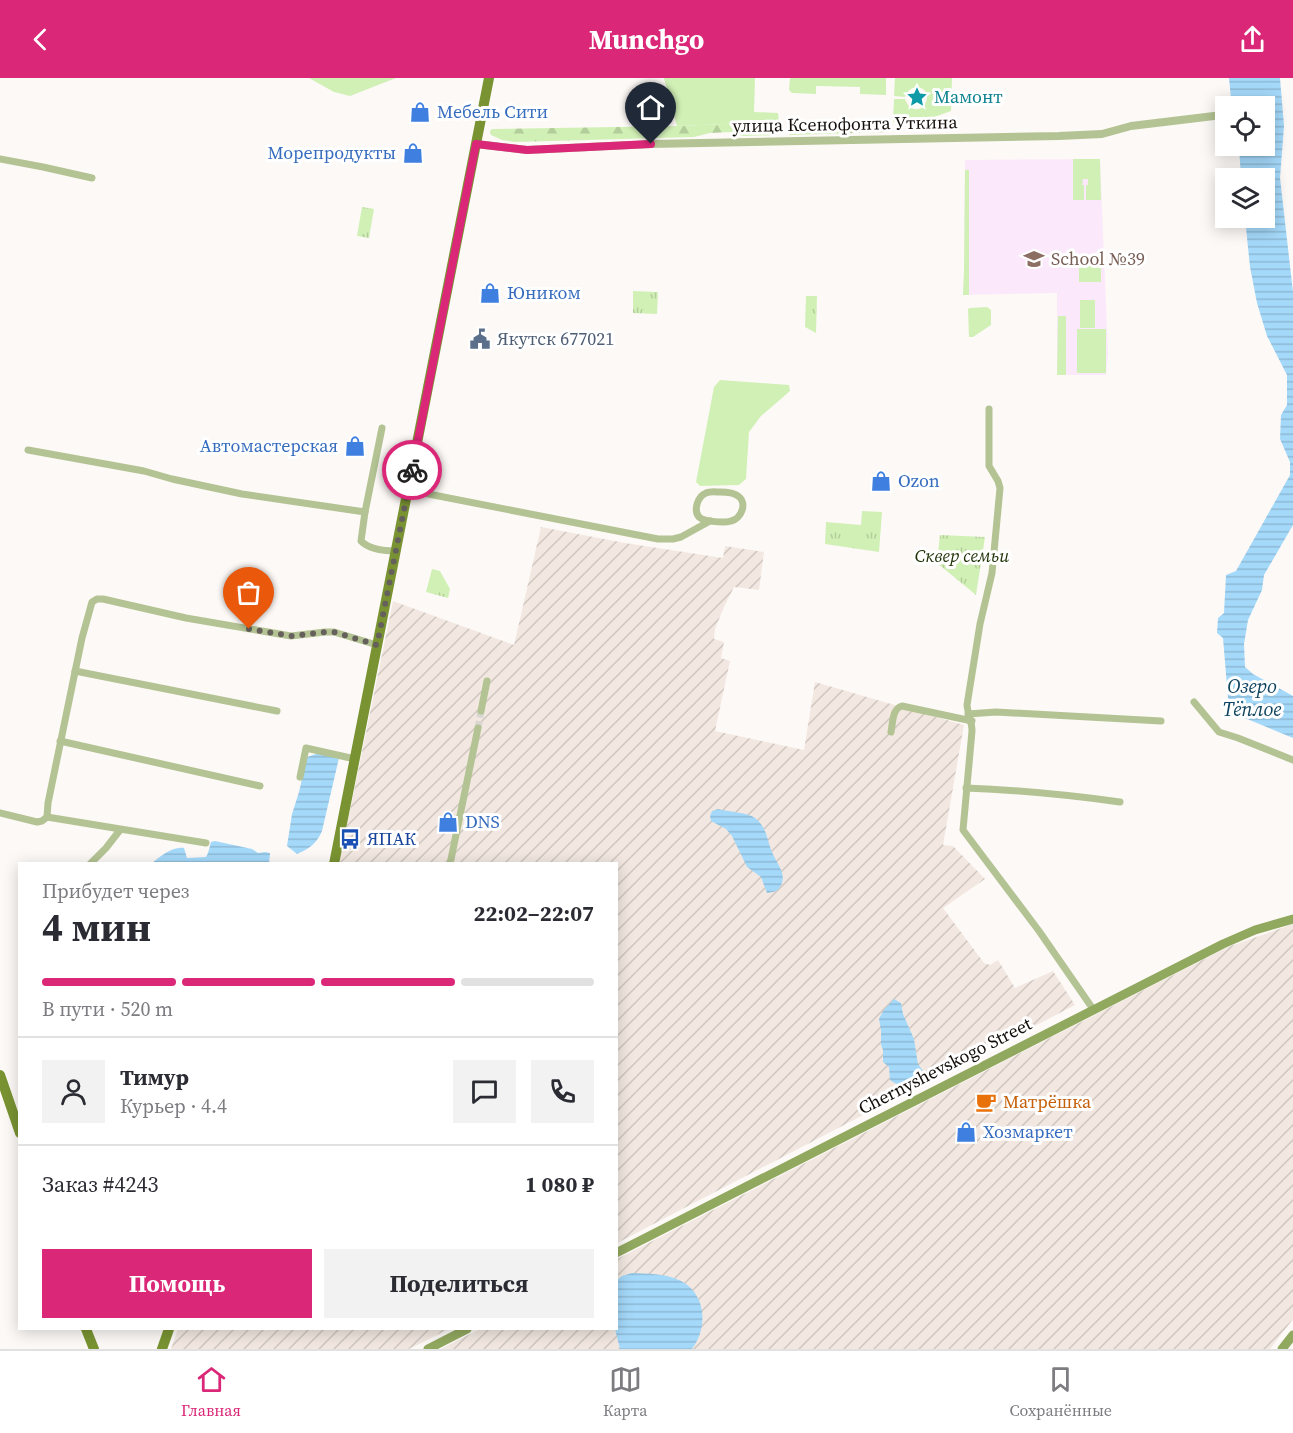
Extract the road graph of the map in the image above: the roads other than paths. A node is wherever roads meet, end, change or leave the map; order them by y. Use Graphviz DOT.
graph roads {
  1 [pos="489,78"];
  2 [pos="1214,116"];
  3 [pos="476,144"];
  4 [pos="0,159"];
  5 [pos="92,178"];
  6 [pos="989,409"];
  7 [pos="382,428"];
  8 [pos="28,450"];
  9 [pos="408,490"];
  10 [pos="365,512"];
  11 [pos="697,512"];
  12 [pos="710,521"];
  13 [pos="686,534"];
  14 [pos="396,552"];
  15 [pos="377,645"];
  16 [pos="75,671"];
  17 [pos="488,681"];
  18 [pos="1194,702"];
  19 [pos="277,711"];
  20 [pos="482,711"];
  21 [pos="970,718"];
  22 [pos="1161,721"];
  23 [pos="478,728"];
  24 [pos="891,732"];
  25 [pos="60,741"];
  26 [pos="355,759"];
  27 [pos="1293,760"];
  28 [pos="300,777"];
  29 [pos="260,786"];
  30 [pos="966,788"];
  31 [pos="1120,802"];
  32 [pos="0,813"];
  33 [pos="47,817"];
  34 [pos="120,830"];
  35 [pos="206,843"];
  36 [pos="92,862"];
  37 [pos="334,862"];
  38 [pos="450,862"];
  39 [pos="1293,919"];
  40 [pos="1093,1009"];
  41 [pos="0,1075"];
  42 [pos="18,1127"];
  43 [pos="618,1252"];
  44 [pos="86,1330"];
  45 [pos="170,1330"];
  46 [pos="465,1330"];
  47 [pos="1293,1335"];
  48 [pos="94,1349"];
  49 [pos="162,1349"];
  50 [pos="428,1349"];
  51 [pos="1282,1349"];
  1 -- 3 [label="main road"];
  2 -- 3 [label="street, улица Ксенофонта Уткина"];
  3 -- 9 [label="main road"];
  4 -- 5 [label="street"];
  6 -- 21 [label="street"];
  7 -- 10 [label="street"];
  8 -- 10 [label="street"];
  9 -- 13 [label="street"];
  9 -- 14 [label="main road"];
  10 -- 14 [label="street"];
  11 -- 12 [label="street"];
  11 -- 12 [label="street"];
  11 -- 13 [label="street"];
  12 -- 13 [label="street"];
  14 -- 15 [label="main road"];
  15 -- 16 [label="street"];
  15 -- 26 [label="main road"];
  16 -- 19 [label="street"];
  16 -- 25 [label="street"];
  17 -- 20 [label="street"];
  18 -- 27 [label="street"];
  21 -- 22 [label="street"];
  21 -- 24 [label="street"];
  21 -- 30 [label="street"];
  23 -- 38 [label="street"];
  25 -- 29 [label="street"];
  25 -- 33 [label="street"];
  26 -- 28 [label="street"];
  26 -- 37 [label="main road"];
  30 -- 31 [label="street"];
  30 -- 40 [label="street"];
  32 -- 33 [label="street"];
  33 -- 34 [label="street"];
  34 -- 35 [label="street"];
  34 -- 36 [label="street"];
  39 -- 40 [label="main road, Chernyshevskogo Street"];
  40 -- 43 [label="main road, Chernyshevskogo Street"];
  41 -- 42 [label="main road"];
  44 -- 48 [label="main road"];
  45 -- 49 [label="main road"];
  46 -- 50 [label="main road"];
  47 -- 51 [label="main road"];
}
